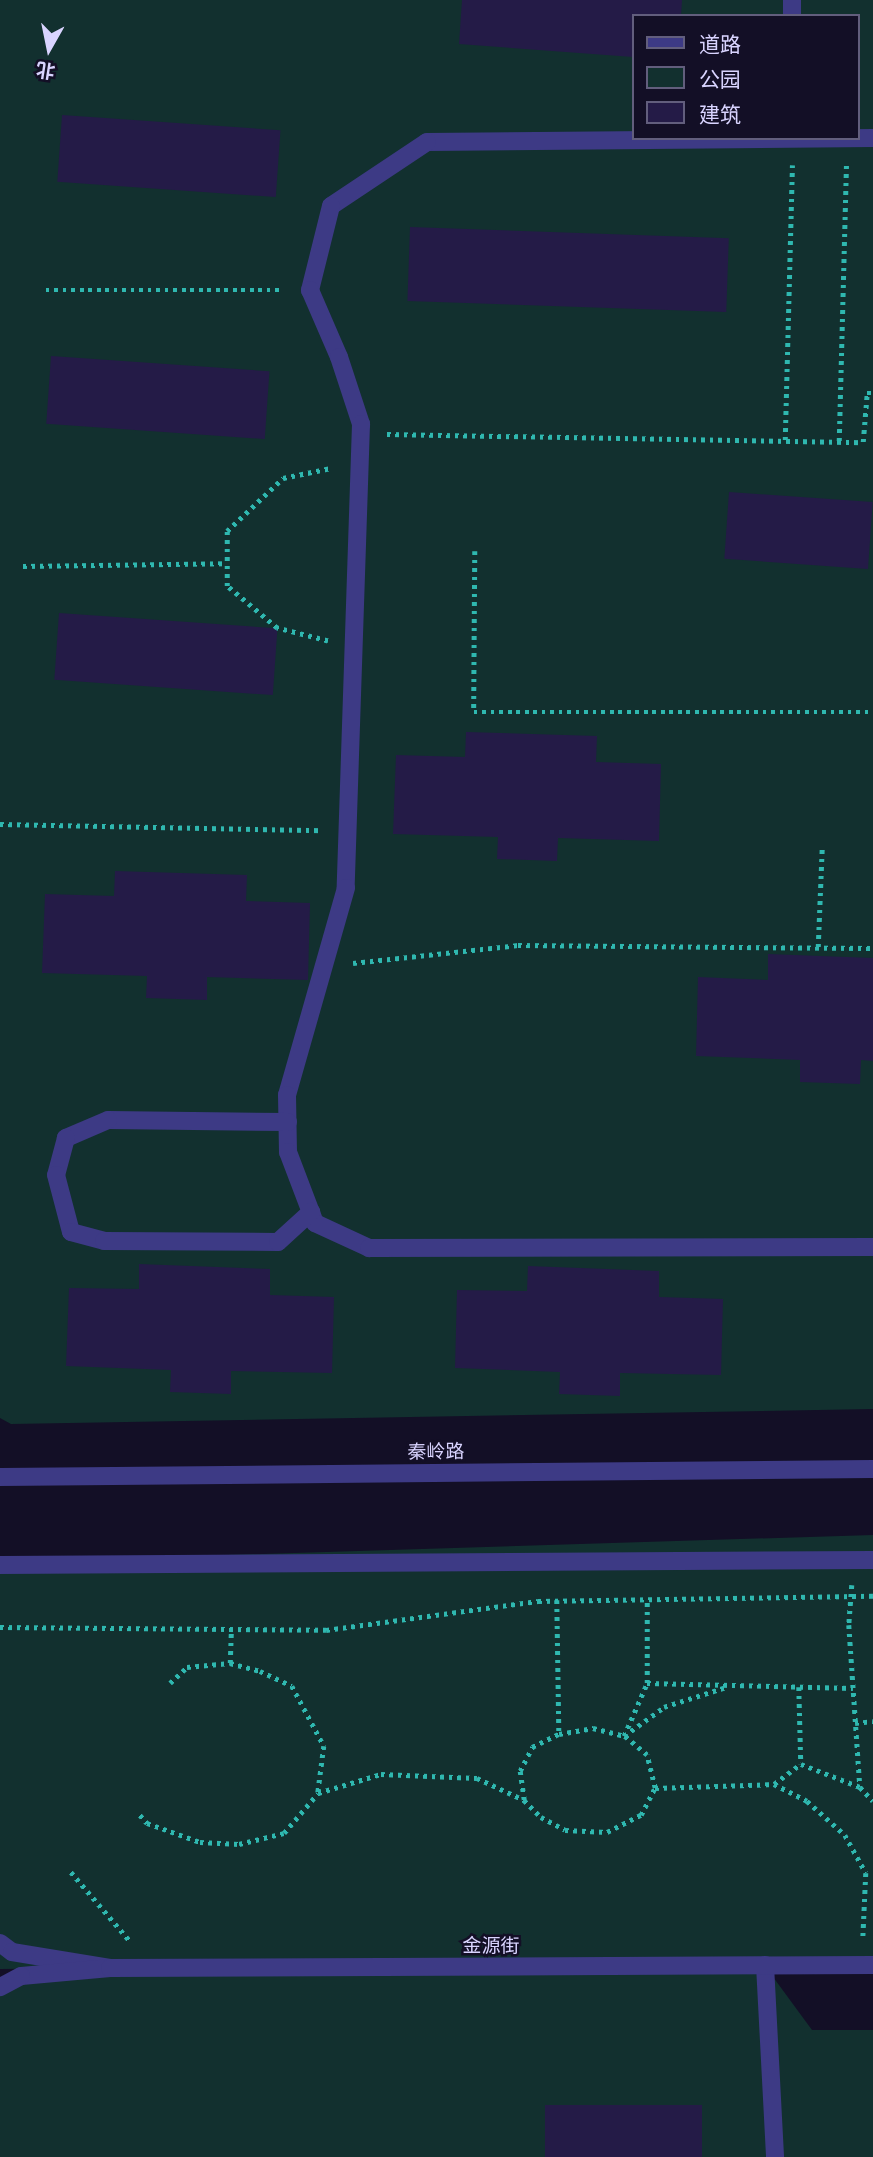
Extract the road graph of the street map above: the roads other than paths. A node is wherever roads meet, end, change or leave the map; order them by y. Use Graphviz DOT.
graph roads {
  1 [pos="670,140"];
  2 [pos="288,1122"];
  3 [pos="311,1212"];
  4 [pos="873,1247"];
  5 [pos="873,1469"];
  6 [pos="0,1477"];
  7 [pos="873,1560"];
  8 [pos="0,1565"];
  9 [pos="0,1943"];
  10 [pos="765,1965"];
  11 [pos="868,1965"];
  12 [pos="110,1968"];
  13 [pos="0,1987"];
  14 [pos="775,2157"];
  1 -- 2 [label="street"];
  2 -- 3 [label="street"];
  2 -- 3 [label="street"];
  3 -- 4 [label="street"];
  5 -- 6 [label="street, 秦岭路"];
  7 -- 8 [label="street"];
  9 -- 12 [label="street"];
  10 -- 11 [label="street, 金源街"];
  10 -- 12 [label="street, 金源街"];
  10 -- 14 [label="street"];
  12 -- 13 [label="street"];
}
